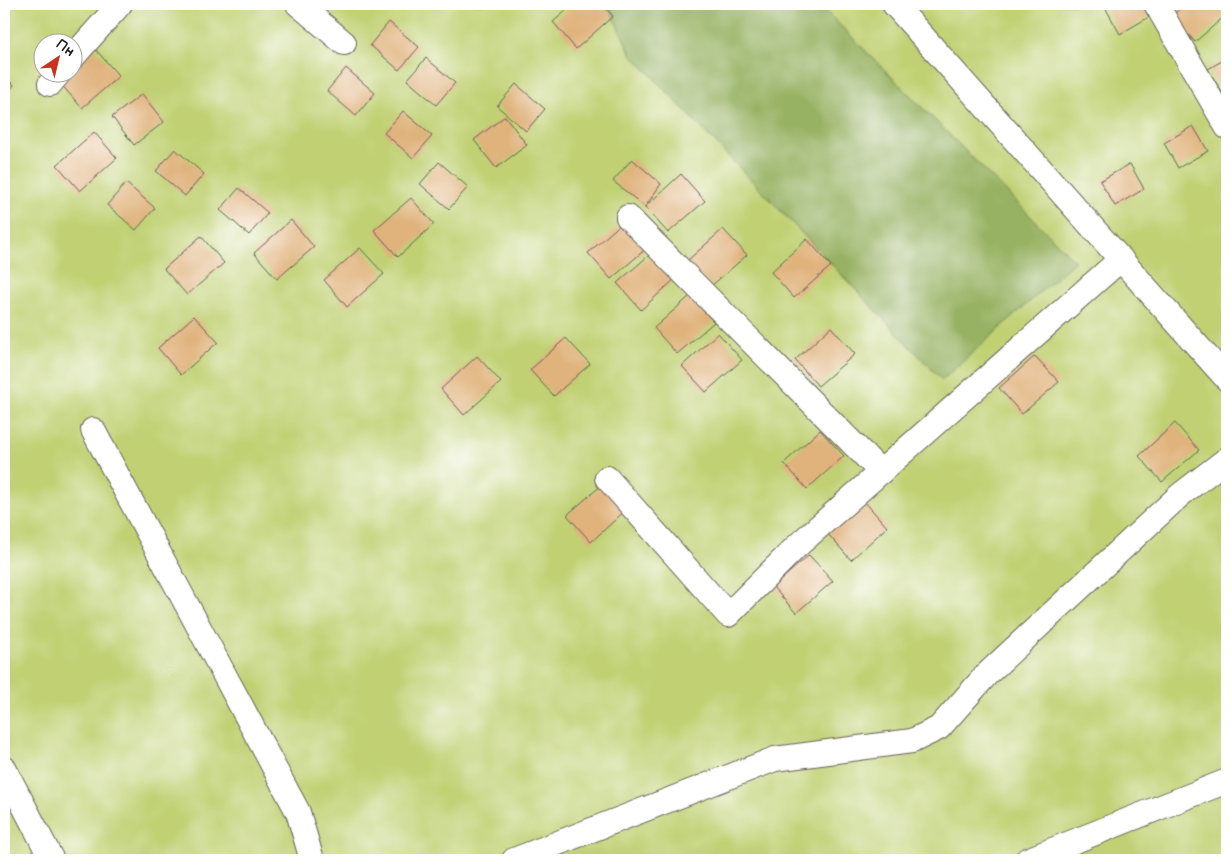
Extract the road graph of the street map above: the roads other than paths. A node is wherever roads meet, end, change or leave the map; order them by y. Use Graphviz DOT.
graph roads {
  1 [pos="120,4"];
  2 [pos="298,4"];
  3 [pos="894,4"];
  4 [pos="1156,4"];
  5 [pos="344,42"];
  6 [pos="82,47"];
  7 [pos="1227,127"];
  8 [pos="628,217"];
  9 [pos="1120,259"];
  10 [pos="1227,379"];
  11 [pos="93,430"];
  12 [pos="1227,459"];
  13 [pos="881,472"];
  14 [pos="607,478"];
  15 [pos="4,768"];
  16 [pos="1227,781"];
  17 [pos="52,860"];
  18 [pos="312,860"];
  19 [pos="514,860"];
  20 [pos="1027,860"];
  1 -- 6 [label="street"];
  2 -- 5 [label="street"];
  3 -- 9 [label="street"];
  4 -- 7 [label="street"];
  8 -- 13 [label="street"];
  9 -- 10 [label="street"];
  9 -- 13 [label="street"];
  11 -- 18 [label="street"];
  12 -- 19 [label="street"];
  13 -- 14 [label="street"];
  15 -- 17 [label="street"];
  16 -- 20 [label="street"];
}
